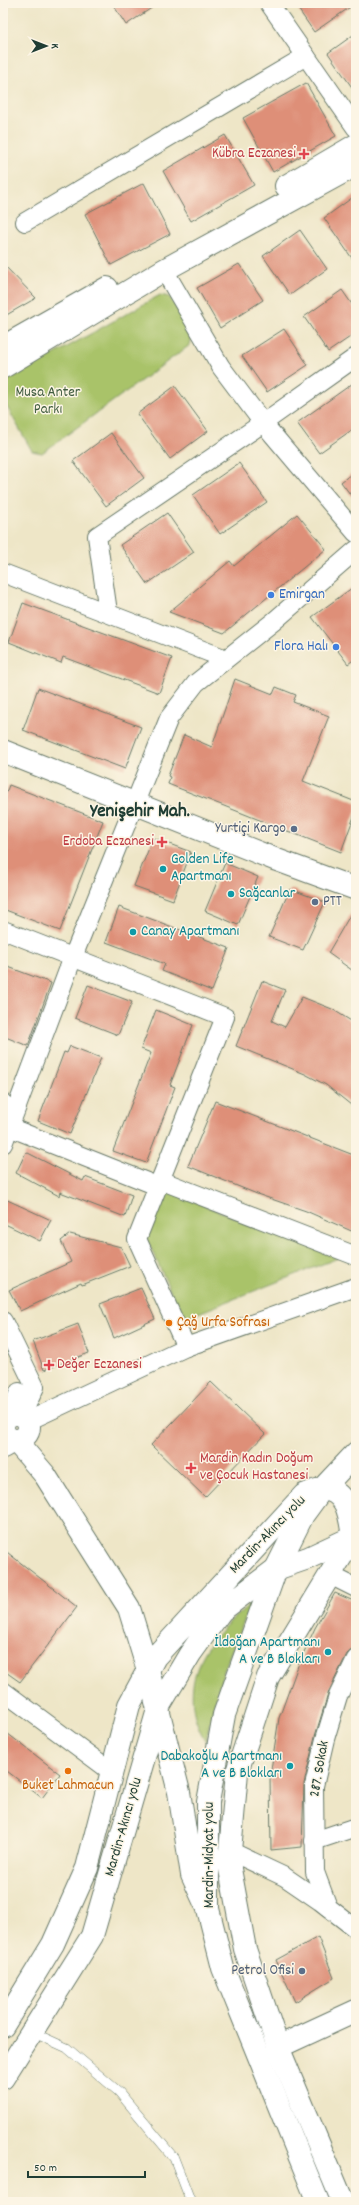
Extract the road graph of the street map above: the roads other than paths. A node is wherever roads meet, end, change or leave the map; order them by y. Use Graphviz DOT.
graph roads {
  1 [pos="269,3"];
  2 [pos="306,56"];
  3 [pos="356,128"];
  4 [pos="356,145"];
  5 [pos="356,164"];
  6 [pos="25,222"];
  7 [pos="164,270"];
  8 [pos="3,347"];
  9 [pos="356,357"];
  10 [pos="3,367"];
  11 [pos="264,423"];
  12 [pos="356,532"];
  13 [pos="356,550"];
  14 [pos="3,573"];
  15 [pos="108,612"];
  16 [pos="226,659"];
  17 [pos="3,751"];
  18 [pos="136,804"];
  19 [pos="356,889"];
  20 [pos="3,930"];
  21 [pos="73,957"];
  22 [pos="3,1103"];
  23 [pos="9,1127"];
  24 [pos="3,1144"];
  25 [pos="158,1183"];
  26 [pos="356,1256"];
  27 [pos="356,1287"];
  28 [pos="3,1321"];
  29 [pos="3,1342"];
  30 [pos="186,1347"];
  31 [pos="12,1428"];
  32 [pos="350,1458"];
  33 [pos="313,1492"];
  34 [pos="354,1535"];
  35 [pos="276,1569"];
  36 [pos="330,1575"];
  37 [pos="356,1588"];
  38 [pos="356,1659"];
  39 [pos="148,1670"];
  40 [pos="3,1691"];
  41 [pos="159,1706"];
  42 [pos="112,1772"];
  43 [pos="356,1827"];
  44 [pos="314,1841"];
  45 [pos="230,1851"];
  46 [pos="328,1907"];
  47 [pos="208,1909"];
  48 [pos="356,1929"];
  49 [pos="356,2011"];
  50 [pos="3,2026"];
  51 [pos="32,2032"];
  52 [pos="278,2047"];
  53 [pos="3,2078"];
  54 [pos="191,2202"];
  55 [pos="318,2202"];
  56 [pos="343,2202"];
  1 -- 2 [label="street"];
  2 -- 3 [label="street"];
  2 -- 6 [label="street"];
  4 -- 8 [label="main road"];
  5 -- 7 [label="main road"];
  7 -- 10 [label="main road"];
  7 -- 11 [label="street"];
  9 -- 11 [label="street"];
  11 -- 12 [label="street"];
  11 -- 15 [label="street"];
  13 -- 16 [label="street"];
  14 -- 15 [label="street"];
  15 -- 16 [label="street"];
  16 -- 18 [label="street"];
  17 -- 18 [label="main road"];
  18 -- 19 [label="main road"];
  18 -- 21 [label="street"];
  20 -- 21 [label="street"];
  21 -- 23 [label="street"];
  21 -- 25 [label="street"];
  22 -- 23 [label="street"];
  23 -- 24 [label="street"];
  23 -- 25 [label="street"];
  25 -- 26 [label="street"];
  25 -- 30 [label="street"];
  27 -- 30 [label="street"];
  28 -- 31 [label="street"];
  29 -- 31 [label="street"];
  30 -- 31 [label="street"];
  31 -- 39 [label="main road"];
  32 -- 33 [label="main road, Mardin-Midyat yolu"];
  33 -- 34 [label="main road, Mardin-Akıncı yolu"];
  33 -- 35 [label="main road, Mardin-Midyat yolu"];
  33 -- 39 [label="main road, Mardin-Akıncı yolu"];
  34 -- 35 [label="main road, Mardin-Akıncı yolu"];
  34 -- 36 [label="main road, Mardin-Midyat yolu"];
  35 -- 41 [label="main road, Mardin-Akıncı yolu"];
  35 -- 47 [label="main road, Mardin-Midyat yolu"];
  36 -- 37 [label="street"];
  36 -- 45 [label="main road, Mardin-Midyat yolu"];
  38 -- 44 [label="street, 287. Sokak"];
  39 -- 41 [label="main road"];
  39 -- 42 [label="main road, Mardin-Akıncı yolu"];
  40 -- 42 [label="street"];
  41 -- 47 [label="main road"];
  41 -- 51 [label="main road, Mardin-Akıncı yolu"];
  42 -- 50 [label="main road, Mardin-Akıncı yolu"];
  43 -- 44 [label="street"];
  44 -- 46 [label="street, 287. Sokak"];
  45 -- 46 [label="street"];
  45 -- 52 [label="main road, Mardin-Midyat yolu"];
  46 -- 48 [label="street"];
  47 -- 55 [label="main road, Mardin-Midyat yolu"];
  49 -- 52 [label="main road"];
  51 -- 53 [label="main road, Mardin-Akıncı yolu"];
  51 -- 54 [label="lane"];
  52 -- 56 [label="main road, Mardin-Midyat yolu"];
}
